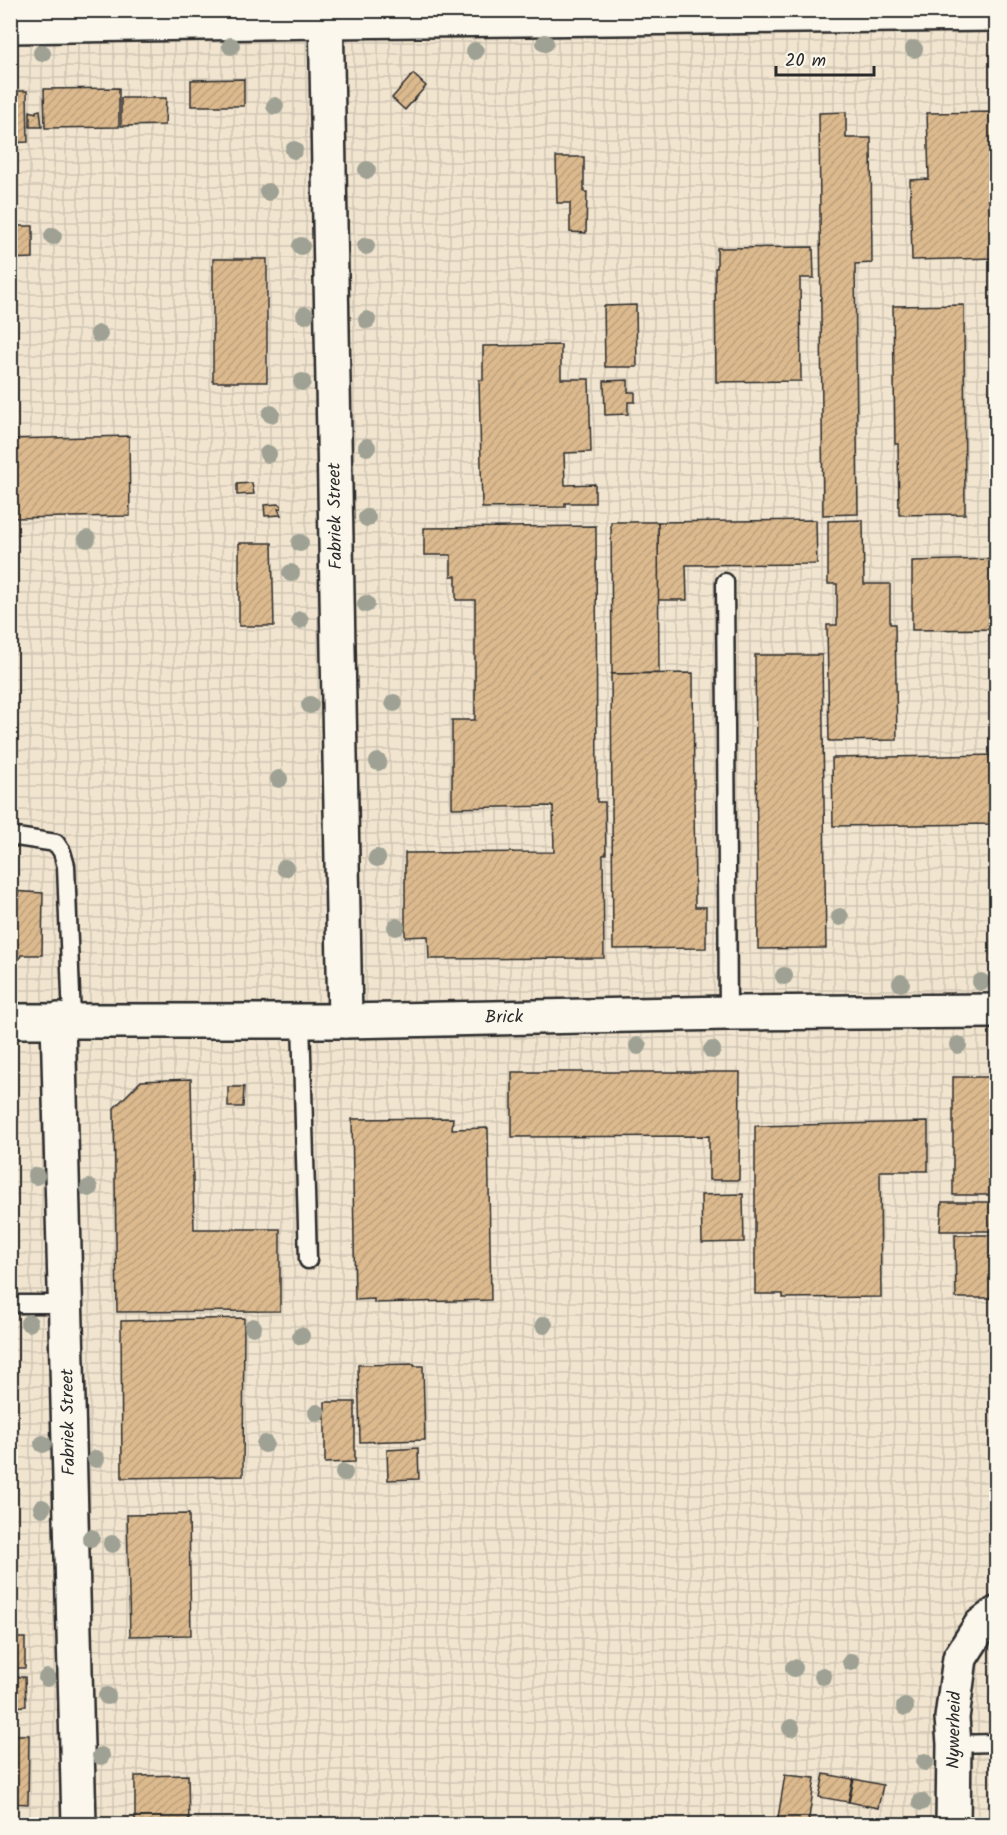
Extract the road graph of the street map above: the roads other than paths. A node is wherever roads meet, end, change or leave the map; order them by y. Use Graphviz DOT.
graph roads {
  1 [pos="996,15"];
  2 [pos="326,16"];
  3 [pos="10,26"];
  4 [pos="725,582"];
  5 [pos="10,837"];
  6 [pos="996,1011"];
  7 [pos="728,1013"];
  8 [pos="65,1020"];
  9 [pos="301,1021"];
  10 [pos="345,1021"];
  11 [pos="10,1022"];
  12 [pos="308,1260"];
  13 [pos="10,1304"];
  14 [pos="66,1304"];
  15 [pos="996,1614"];
  16 [pos="996,1743"];
  17 [pos="954,1744"];
  18 [pos="79,1824"];
  19 [pos="953,1824"];
  1 -- 2 [label="street"];
  2 -- 3 [label="street"];
  2 -- 10 [label="street, Fabriek Street"];
  4 -- 7 [label="lane"];
  5 -- 8 [label="lane"];
  6 -- 7 [label="street, Brick"];
  7 -- 10 [label="street, Brick"];
  8 -- 9 [label="street, Brick"];
  8 -- 11 [label="street, Brick"];
  8 -- 14 [label="street, Fabriek Street"];
  9 -- 10 [label="street, Brick"];
  9 -- 12 [label="lane"];
  13 -- 14 [label="lane"];
  14 -- 18 [label="street, Fabriek Street"];
  15 -- 17 [label="street, Nywerheid"];
  16 -- 17 [label="lane"];
  17 -- 19 [label="street, Nywerheid"];
}
